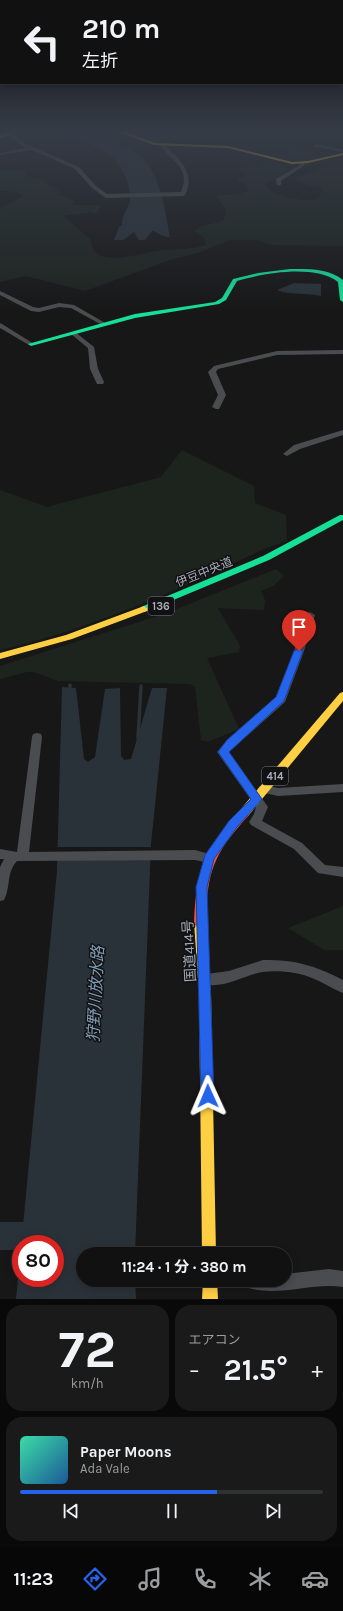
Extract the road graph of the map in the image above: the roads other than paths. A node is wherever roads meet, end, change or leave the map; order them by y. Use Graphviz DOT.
graph roads {
  1 [pos="100,192"];
  2 [pos="184,192"];
  3 [pos="0,293"];
  4 [pos="343,300"];
  5 [pos="104,324"];
  6 [pos="0,325"];
  7 [pos="72,333"];
  8 [pos="31,344"];
  9 [pos="343,352"];
  10 [pos="100,382"];
  11 [pos="216,407"];
  12 [pos="343,432"];
  13 [pos="287,454"];
  14 [pos="343,516"];
  15 [pos="343,521"];
  16 [pos="312,535"];
  17 [pos="141,612"];
  18 [pos="310,615"];
  19 [pos="0,656"];
  20 [pos="0,660"];
  21 [pos="343,695"];
  22 [pos="37,737"];
  23 [pos="343,788"];
  24 [pos="264,789"];
  25 [pos="257,799"];
  26 [pos="0,854"];
  27 [pos="22,856"];
  28 [pos="209,858"];
  29 [pos="343,872"];
  30 [pos="0,896"];
  31 [pos="205,979"];
  32 [pos="343,987"];
  33 [pos="209,1247"];
  34 [pos="343,1279"];
  35 [pos="292,1281"];
  36 [pos="210,1287"];
  37 [pos="210,1299"];
  1 -- 2 [label="street"];
  3 -- 5 [label="street"];
  4 -- 5 [label="main road"];
  5 -- 7 [label="main road"];
  6 -- 8 [label="street"];
  7 -- 8 [label="main road"];
  7 -- 10 [label="street"];
  9 -- 11 [label="street"];
  12 -- 13 [label="street"];
  14 -- 16 [label="main road, 伊豆中央道 / 136"];
  14 -- 17 [label="main road"];
  15 -- 16 [label="main road, 伊豆中央道 / 136"];
  15 -- 17 [label="main road"];
  16 -- 17 [label="main road, 伊豆中央道 / 136"];
  17 -- 19 [label="main road, 伊豆中央道 / 136"];
  17 -- 20 [label="main road, 伊豆中央道 / 136"];
  18 -- 25 [label="street"];
  21 -- 24 [label="main road, 国道414号 / 414"];
  22 -- 27 [label="street"];
  23 -- 24 [label="street"];
  24 -- 25 [label="main road, 国道414号 / 414"];
  25 -- 28 [label="main road, 国道414号 / 414"];
  25 -- 29 [label="street"];
  26 -- 27 [label="street"];
  27 -- 28 [label="street"];
  27 -- 30 [label="street"];
  28 -- 31 [label="main road, 国道414号 / 414"];
  31 -- 32 [label="street"];
  31 -- 33 [label="main road, 国道414号 / 414"];
  34 -- 35 [label="street"];
  36 -- 37 [label="main road"];
}
